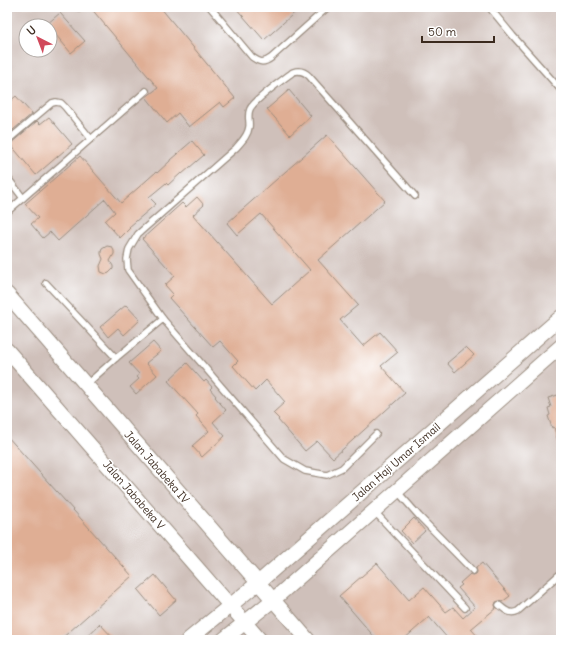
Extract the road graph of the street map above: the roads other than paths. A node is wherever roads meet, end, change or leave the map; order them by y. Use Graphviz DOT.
graph roads {
  1 [pos="77,7"];
  2 [pos="85,7"];
  3 [pos="210,7"];
  4 [pos="328,7"];
  5 [pos="489,7"];
  6 [pos="561,90"];
  7 [pos="146,92"];
  8 [pos="91,139"];
  9 [pos="7,141"];
  10 [pos="7,177"];
  11 [pos="415,196"];
  12 [pos="24,198"];
  13 [pos="7,212"];
  14 [pos="46,283"];
  15 [pos="7,294"];
  16 [pos="561,317"];
  17 [pos="163,319"];
  18 [pos="561,346"];
  19 [pos="10,356"];
  20 [pos="116,358"];
  21 [pos="86,385"];
  22 [pos="376,434"];
  23 [pos="397,490"];
  24 [pos="374,510"];
  25 [pos="473,571"];
  26 [pos="561,573"];
  27 [pos="258,582"];
  28 [pos="272,600"];
  29 [pos="230,604"];
  30 [pos="499,605"];
  31 [pos="465,608"];
  32 [pos="245,622"];
  33 [pos="188,640"];
  34 [pos="223,640"];
  35 [pos="260,640"];
  36 [pos="308,640"];
  1 -- 2 [label="lane"];
  3 -- 4 [label="lane"];
  5 -- 6 [label="lane"];
  7 -- 8 [label="lane"];
  8 -- 9 [label="lane"];
  8 -- 12 [label="lane"];
  10 -- 12 [label="lane"];
  11 -- 17 [label="lane"];
  12 -- 13 [label="lane"];
  14 -- 20 [label="lane"];
  15 -- 21 [label="street, Jalan Jababeka IV"];
  16 -- 27 [label="street, Jalan Haji Umar Ismail"];
  17 -- 20 [label="lane"];
  17 -- 22 [label="lane"];
  18 -- 23 [label="street, Jalan Haji Umar Ismail"];
  19 -- 29 [label="street, Jalan Jababeka V"];
  20 -- 21 [label="lane"];
  21 -- 27 [label="street, Jalan Jababeka IV"];
  23 -- 24 [label="street, Jalan Haji Umar Ismail"];
  23 -- 25 [label="lane"];
  24 -- 28 [label="street, Jalan Haji Umar Ismail"];
  24 -- 31 [label="lane"];
  26 -- 30 [label="lane"];
  27 -- 28 [label="street, Jalan Jababeka IV"];
  27 -- 29 [label="street, Jalan Haji Umar Ismail"];
  28 -- 32 [label="street, Jalan Haji Umar Ismail"];
  28 -- 36 [label="street, Jalan Jababeka IV"];
  29 -- 32 [label="street, Jalan Jababeka V"];
  29 -- 33 [label="street, Jalan Haji Umar Ismail"];
  32 -- 34 [label="street, Jalan Haji Umar Ismail"];
  32 -- 35 [label="street, Jalan Jababeka V"];
}
